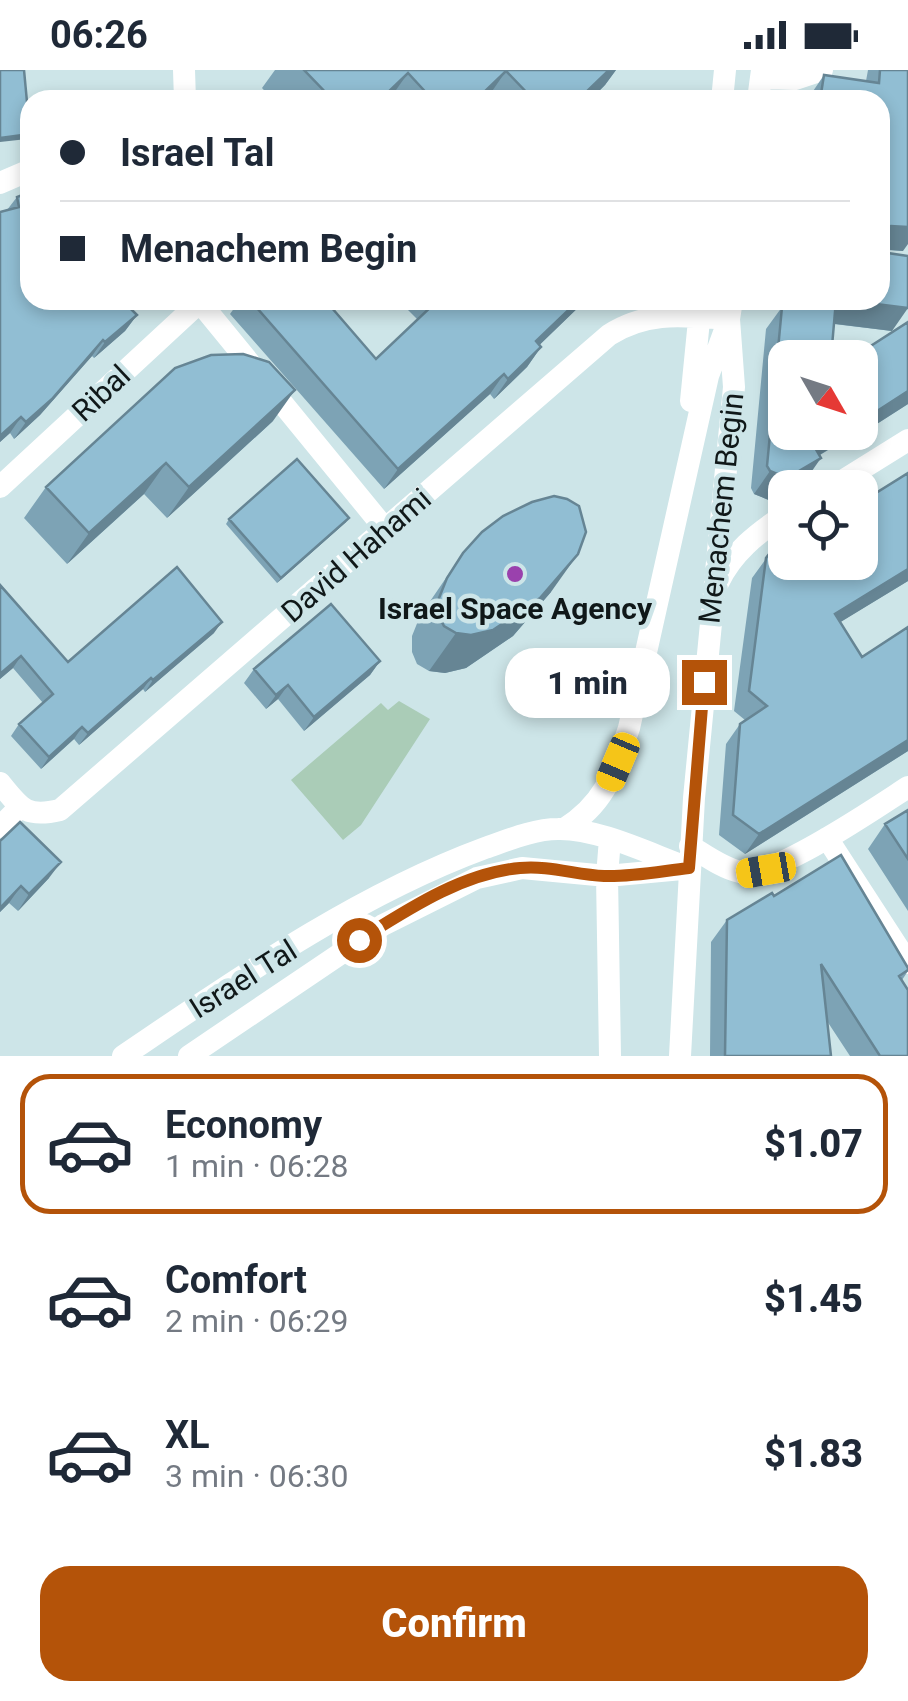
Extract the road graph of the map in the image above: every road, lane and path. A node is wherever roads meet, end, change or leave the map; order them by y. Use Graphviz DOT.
graph roads {
  1 [pos="822,70"];
  2 [pos="761,80"];
  3 [pos="190,310"];
  4 [pos="207,310"];
  5 [pos="689,310"];
  6 [pos="701,310"];
  7 [pos="732,310"];
  8 [pos="733,310"];
  9 [pos="908,440"];
  10 [pos="859,470"];
  11 [pos="0,487"];
  12 [pos="681,499"];
  13 [pos="768,527"];
  14 [pos="386,530"];
  15 [pos="711,605"];
  16 [pos="0,783"];
  17 [pos="908,788"];
  18 [pos="20,807"];
  19 [pos="0,827"];
  20 [pos="564,829"];
  21 [pos="827,838"];
  22 [pos="610,839"];
  23 [pos="690,857"];
  24 [pos="607,876"];
  25 [pos="908,963"];
  26 [pos="171,1024"];
  27 [pos="191,1055"];
  28 [pos="123,1056"];
  29 [pos="610,1056"];
  30 [pos="680,1056"];
  1 -- 2 [label="street"];
  3 -- 11 [label="street, Ribal"];
  4 -- 14 [label="street"];
  5 -- 14 [label="street, David Hahami"];
  6 -- 12 [label="street"];
  7 -- 12 [label="street, Menachem Begin"];
  8 -- 15 [label="street, Menachem Begin"];
  9 -- 10 [label="street"];
  12 -- 20 [label="street, Menachem Begin"];
  13 -- 15 [label="street"];
  14 -- 18 [label="street, David Hahami"];
  15 -- 23 [label="street, Menachem Begin"];
  16 -- 18 [label="street"];
  17 -- 21 [label="street"];
  18 -- 19 [label="street"];
  20 -- 22 [label="street, Israel Tal"];
  20 -- 26 [label="street, Israel Tal"];
  21 -- 23 [label="street"];
  21 -- 25 [label="street"];
  22 -- 23 [label="street, Israel Tal"];
  22 -- 24 [label="street"];
  23 -- 24 [label="street, Israel Tal"];
  23 -- 30 [label="street, Menachem Begin"];
  24 -- 27 [label="street, Israel Tal"];
  24 -- 29 [label="street"];
  26 -- 27 [label="street"];
  26 -- 28 [label="street, Israel Tal"];
}
